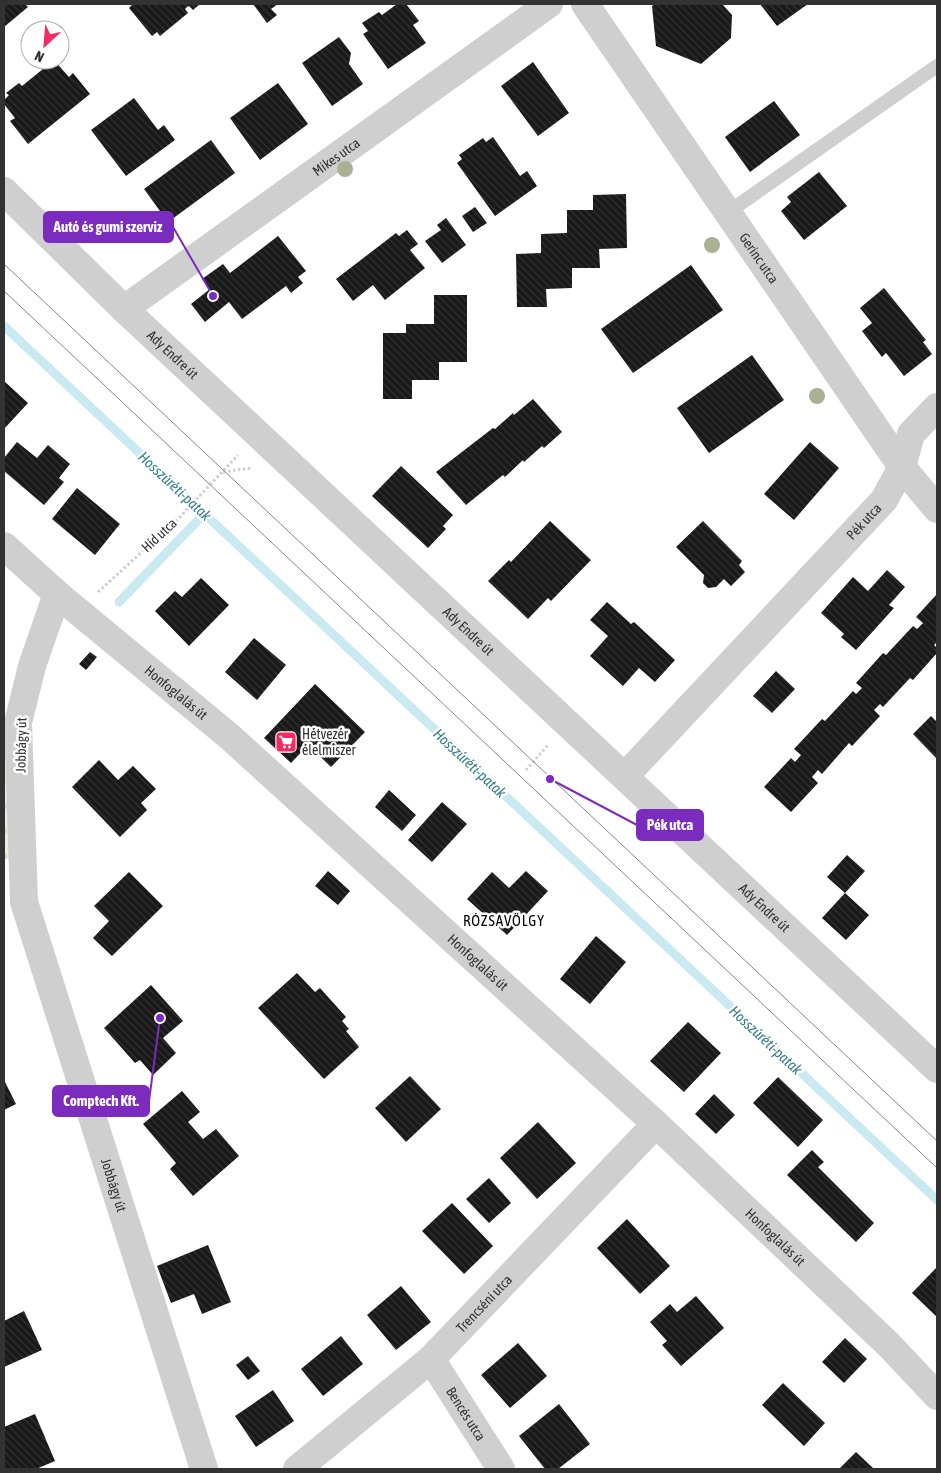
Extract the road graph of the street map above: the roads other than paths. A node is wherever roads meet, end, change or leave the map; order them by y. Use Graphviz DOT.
graph roads {
  1 [pos="549,4"];
  2 [pos="585,4"];
  3 [pos="937,66"];
  4 [pos="4,191"];
  5 [pos="727,213"];
  6 [pos="124,309"];
  7 [pos="937,407"];
  8 [pos="902,468"];
  9 [pos="937,509"];
  10 [pos="4,546"];
  11 [pos="57,594"];
  12 [pos="11,732"];
  13 [pos="625,776"];
  14 [pos="4,878"];
  15 [pos="24,902"];
  16 [pos="937,1068"];
  17 [pos="656,1124"];
  18 [pos="431,1359"];
  19 [pos="937,1396"];
  20 [pos="204,1469"];
  21 [pos="297,1469"];
  22 [pos="501,1469"];
  1 -- 6 [label="street, Mikes utca"];
  2 -- 5 [label="street, Gerinc utca"];
  3 -- 5 [label="lane"];
  4 -- 6 [label="street, Ady Endre út"];
  5 -- 8 [label="street, Gerinc utca"];
  6 -- 13 [label="street, Ady Endre út"];
  7 -- 8 [label="street, Pék utca"];
  8 -- 9 [label="street, Gerinc utca"];
  8 -- 13 [label="street, Pék utca"];
  10 -- 11 [label="street, Honfoglalás út"];
  11 -- 12 [label="street, Jobbágy út"];
  11 -- 17 [label="street, Honfoglalás út"];
  12 -- 15 [label="street, Jobbágy út"];
  13 -- 16 [label="street, Ady Endre út"];
  14 -- 15 [label="street, Jobbágy út"];
  15 -- 20 [label="street, Jobbágy út"];
  17 -- 18 [label="street, Trencséni utca"];
  17 -- 19 [label="street, Honfoglalás út"];
  18 -- 21 [label="street, Trencséni utca"];
  18 -- 22 [label="street, Bencés utca"];
}
